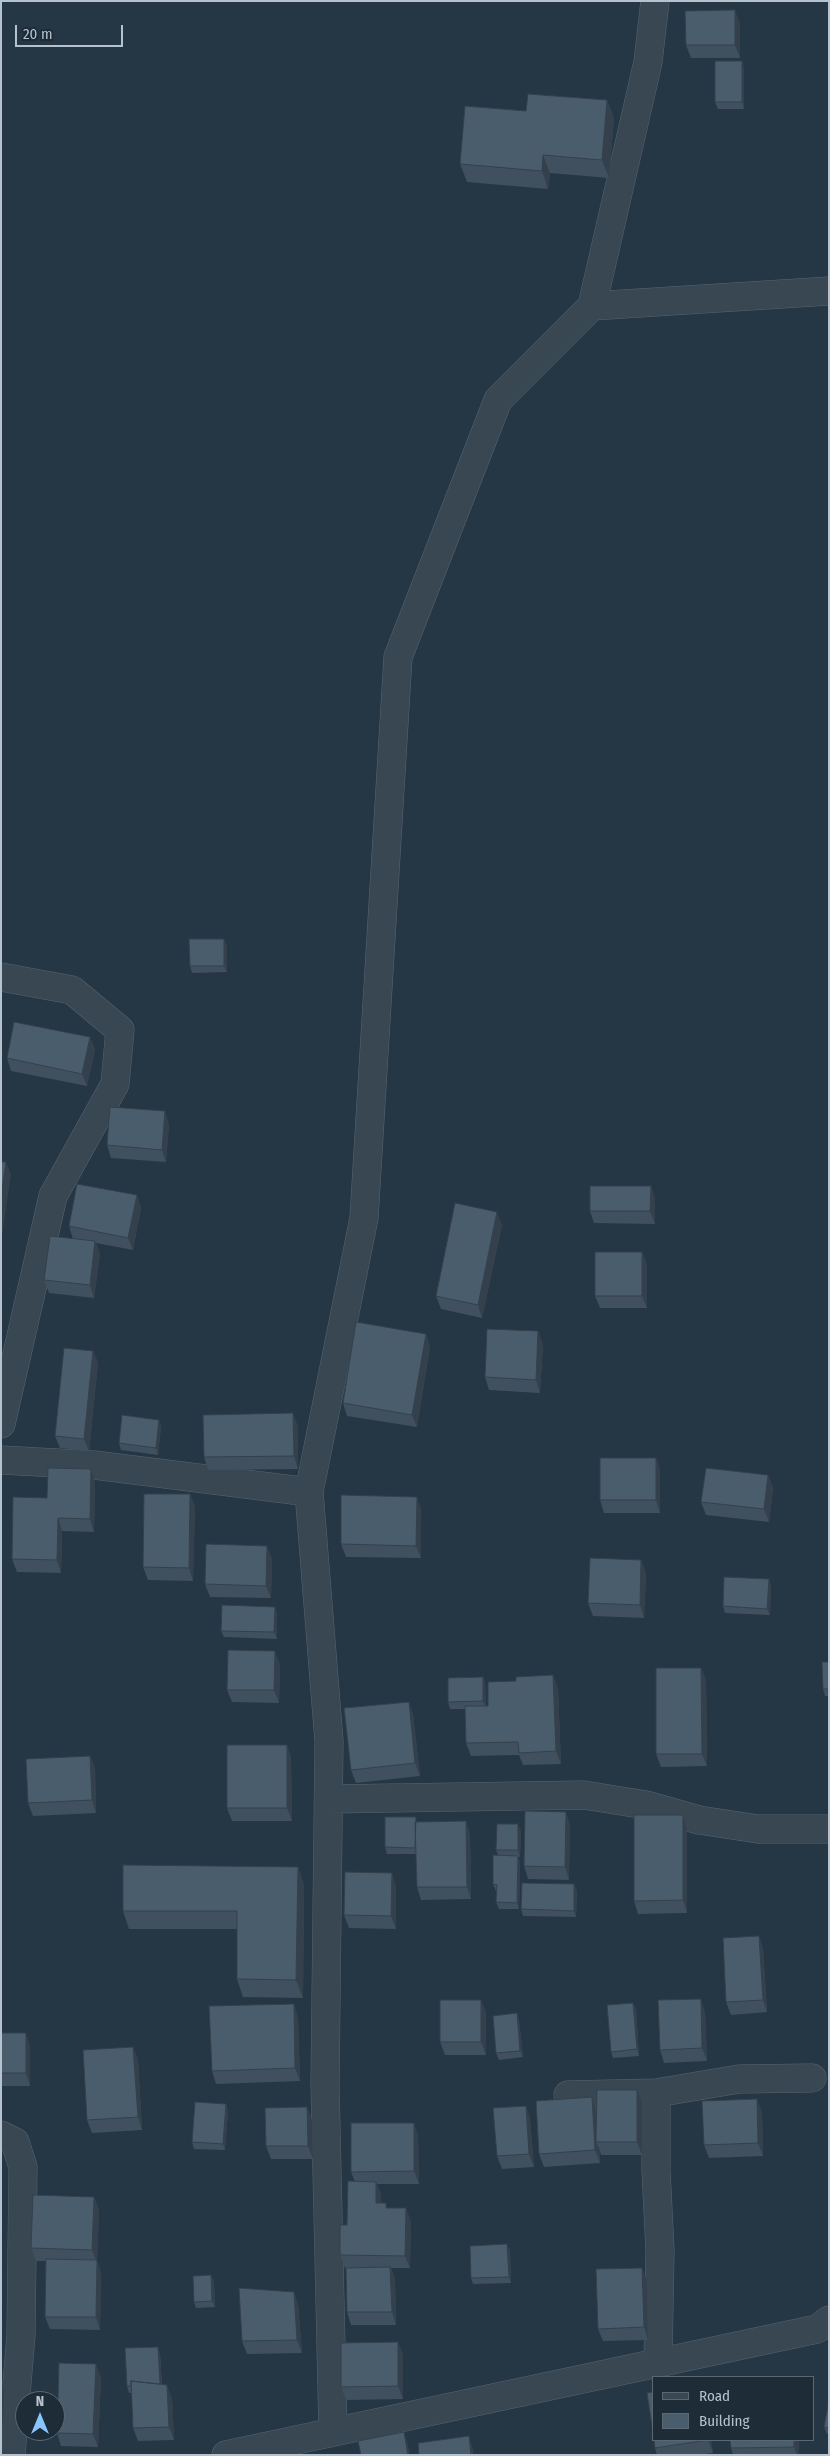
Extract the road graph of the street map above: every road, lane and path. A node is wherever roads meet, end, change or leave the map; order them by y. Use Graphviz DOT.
graph roads {
  1 [pos="654,1"];
  2 [pos="829,292"];
  3 [pos="592,306"];
  4 [pos="1,977"];
  5 [pos="1,1424"];
  6 [pos="1,1460"];
  7 [pos="309,1492"];
  8 [pos="328,1799"];
  9 [pos="829,1829"];
  10 [pos="812,2078"];
  11 [pos="656,2093"];
  12 [pos="568,2095"];
  13 [pos="1,2135"];
  14 [pos="829,2320"];
  15 [pos="658,2363"];
  16 [pos="333,2432"];
  17 [pos="11,2455"];
  18 [pos="226,2455"];
  1 -- 3 [label="street"];
  2 -- 3 [label="street"];
  3 -- 7 [label="street"];
  4 -- 5 [label="street"];
  6 -- 7 [label="street"];
  7 -- 8 [label="street"];
  8 -- 9 [label="street"];
  8 -- 16 [label="street"];
  10 -- 11 [label="street"];
  11 -- 12 [label="street"];
  11 -- 15 [label="street"];
  13 -- 17 [label="street"];
  14 -- 15 [label="street"];
  15 -- 16 [label="street"];
  16 -- 18 [label="street"];
}
